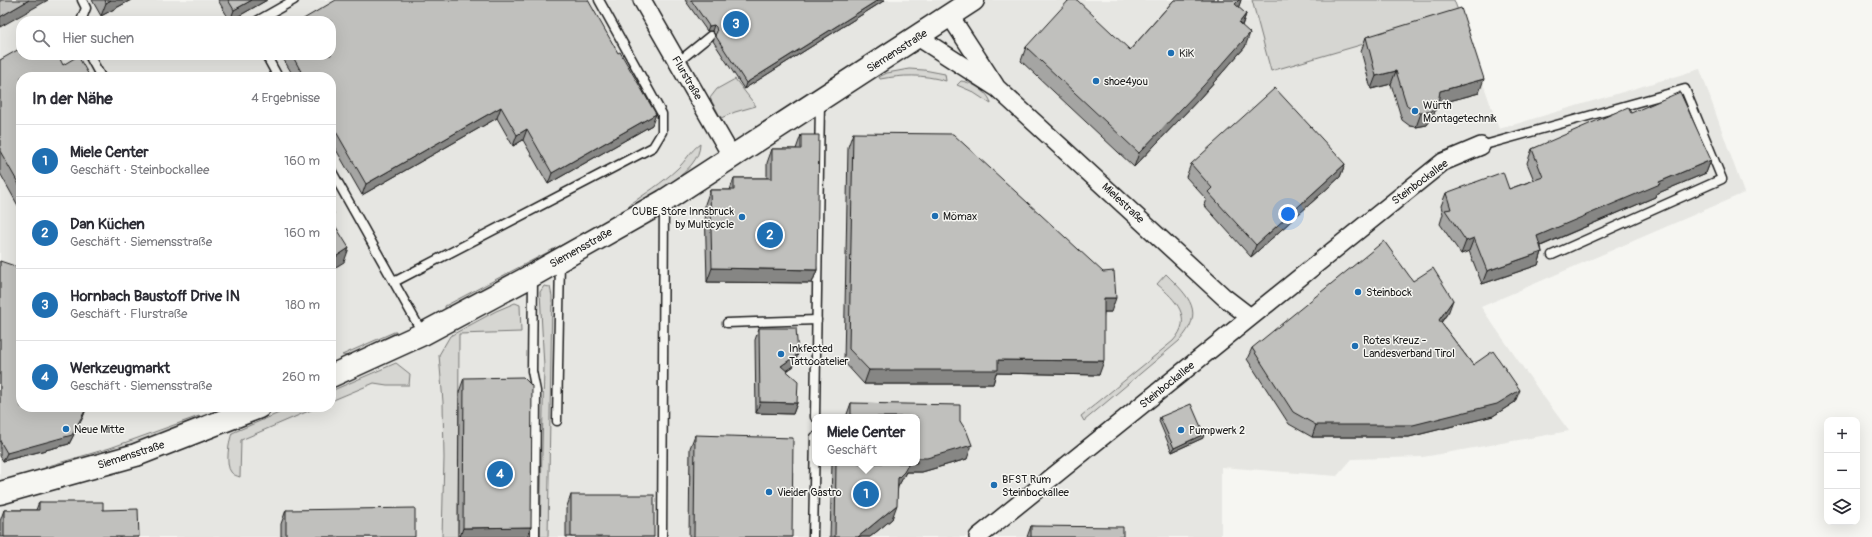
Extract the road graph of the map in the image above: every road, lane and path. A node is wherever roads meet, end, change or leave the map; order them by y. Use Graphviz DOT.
graph roads {
  1 [pos="82,0"];
  2 [pos="294,0"];
  3 [pos="599,0"];
  4 [pos="642,0"];
  5 [pos="973,0"];
  6 [pos="83,16"];
  7 [pos="266,16"];
  8 [pos="950,16"];
  9 [pos="710,36"];
  10 [pos="918,37"];
  11 [pos="92,60"];
  12 [pos="269,60"];
  13 [pos="678,62"];
  14 [pos="98,72"];
  15 [pos="275,72"];
  16 [pos="997,88"];
  17 [pos="820,100"];
  18 [pos="1481,146"];
  19 [pos="732,157"];
  20 [pos="336,179"];
  21 [pos="664,201"];
  22 [pos="1552,255"];
  23 [pos="560,260"];
  24 [pos="534,275"];
  25 [pos="394,282"];
  26 [pos="1250,317"];
  27 [pos="817,320"];
  28 [pos="728,323"];
  29 [pos="423,334"];
  30 [pos="336,374"];
  31 [pos="246,412"];
  32 [pos="815,414"];
  33 [pos="557,421"];
  34 [pos="814,466"];
  35 [pos="0,494"];
  36 [pos="535,537"];
  37 [pos="662,537"];
  38 [pos="813,537"];
  39 [pos="978,537"];
  1 -- 6 [label="lane"];
  2 -- 7 [label="lane"];
  3 -- 25 [label="lane"];
  4 -- 13 [label="street, Flurstraße"];
  5 -- 8 [label="street, Siemensstraße"];
  8 -- 10 [label="street, Siemensstraße"];
  8 -- 16 [label="street, Mielestraße"];
  9 -- 13 [label="lane"];
  10 -- 16 [label="street, Mielestraße"];
  10 -- 17 [label="street, Siemensstraße"];
  11 -- 14 [label="lane"];
  12 -- 15 [label="lane"];
  13 -- 19 [label="street, Flurstraße"];
  16 -- 26 [label="street, Mielestraße"];
  17 -- 19 [label="street, Siemensstraße"];
  17 -- 27 [label="lane"];
  18 -- 22 [label="lane, Steinbockallee"];
  18 -- 26 [label="street, Steinbockallee"];
  19 -- 21 [label="street, Siemensstraße"];
  20 -- 25 [label="lane"];
  21 -- 23 [label="street, Siemensstraße"];
  21 -- 37 [label="lane"];
  23 -- 24 [label="street, Siemensstraße"];
  23 -- 33 [label="lane"];
  24 -- 29 [label="street, Siemensstraße"];
  24 -- 36 [label="lane"];
  25 -- 29 [label="lane"];
  26 -- 39 [label="street, Steinbockallee"];
  27 -- 28 [label="lane"];
  27 -- 32 [label="lane"];
  29 -- 30 [label="street, Siemensstraße"];
  31 -- 35 [label="street, Siemensstraße"];
  34 -- 38 [label="lane"];
}
